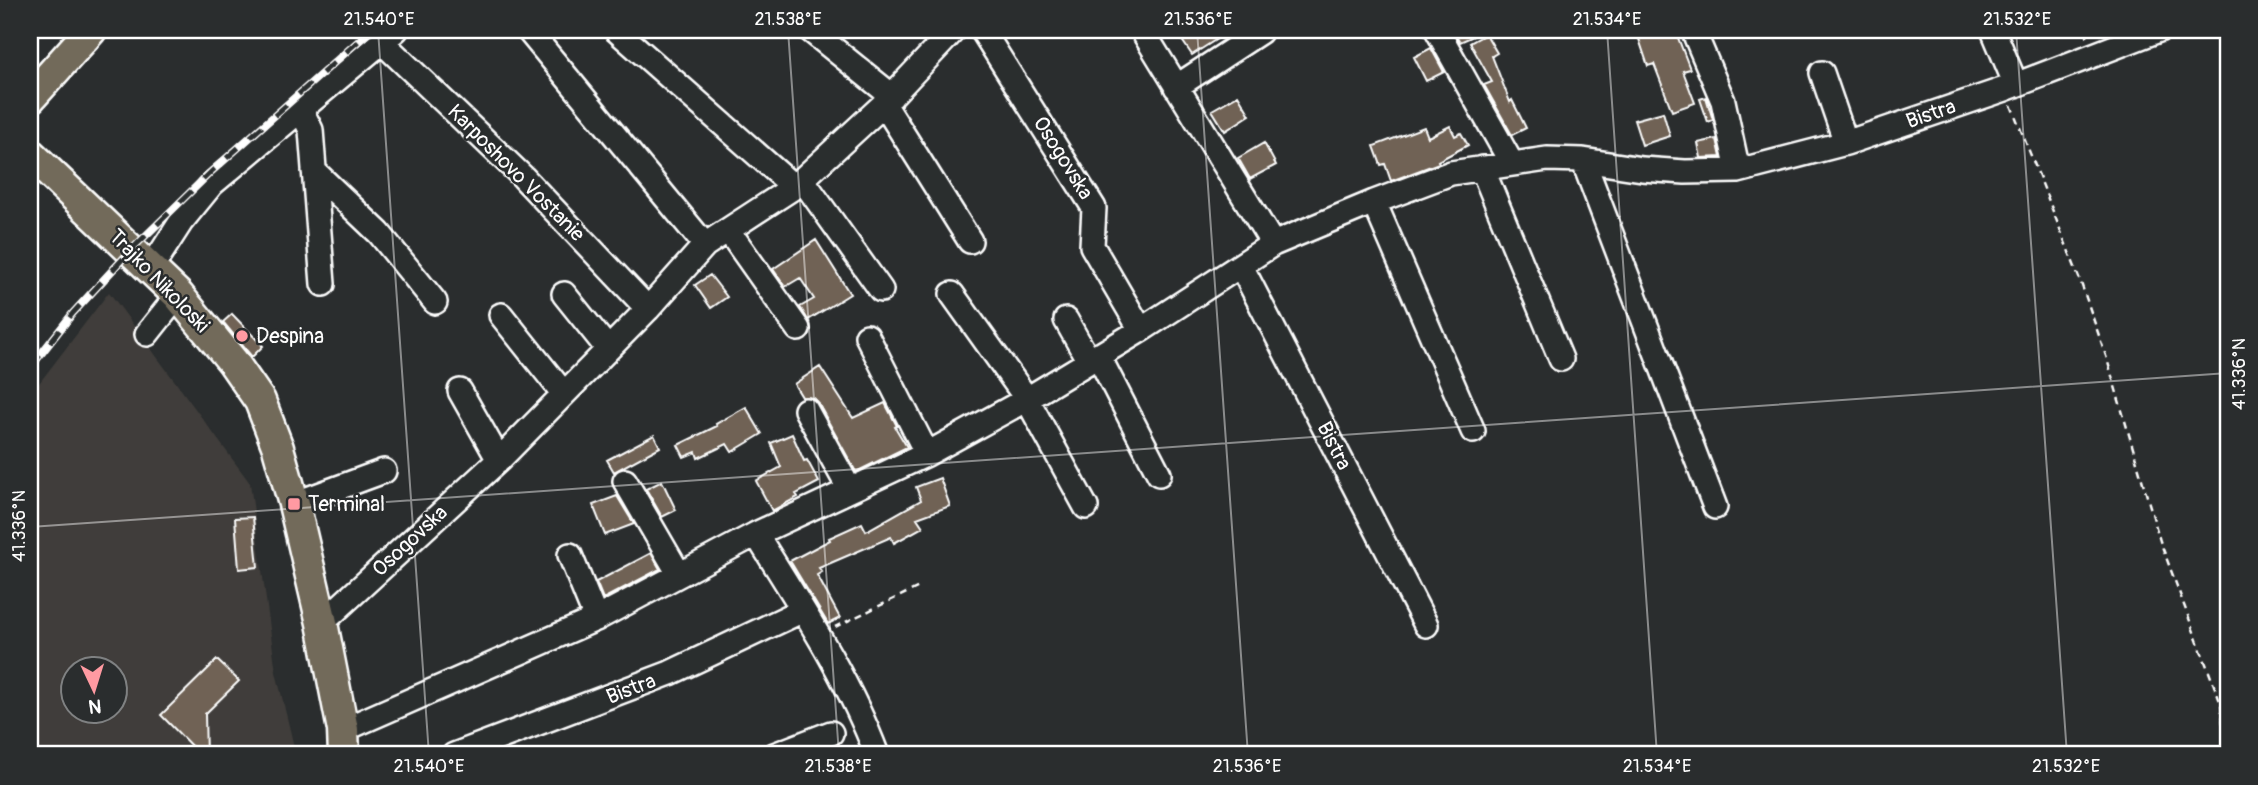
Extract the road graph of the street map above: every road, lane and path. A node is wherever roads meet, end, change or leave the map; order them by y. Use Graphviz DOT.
graph roads {
  1 [pos="91,30"];
  2 [pos="528,30"];
  3 [pos="616,30"];
  4 [pos="810,30"];
  5 [pos="954,30"];
  6 [pos="982,30"];
  7 [pos="1142,30"];
  8 [pos="1259,30"];
  9 [pos="1437,30"];
  10 [pos="1693,30"];
  11 [pos="1993,30"];
  12 [pos="2159,30"];
  13 [pos="388,35"];
  14 [pos="1822,73"];
  15 [pos="1176,87"];
  16 [pos="2010,87"];
  17 [pos="30,98"];
  18 [pos="888,100"];
  19 [pos="300,110"];
  20 [pos="1846,143"];
  21 [pos="30,154"];
  22 [pos="1583,160"];
  23 [pos="1512,164"];
  24 [pos="1482,168"];
  25 [pos="1738,171"];
  26 [pos="314,172"];
  27 [pos="798,183"];
  28 [pos="1374,202"];
  29 [pos="728,230"];
  30 [pos="971,241"];
  31 [pos="1273,244"];
  32 [pos="705,245"];
  33 [pos="1241,266"];
  34 [pos="150,270"];
  35 [pos="323,284"];
  36 [pos="881,290"];
  37 [pos="564,293"];
  38 [pos="952,294"];
  39 [pos="178,295"];
  40 [pos="435,302"];
  41 [pos="648,309"];
  42 [pos="501,315"];
  43 [pos="1066,320"];
  44 [pos="798,328"];
  45 [pos="1141,330"];
  46 [pos="147,334"];
  47 [pos="867,336"];
  48 [pos="608,349"];
  49 [pos="1094,358"];
  50 [pos="1561,359"];
  51 [pos="460,390"];
  52 [pos="564,394"];
  53 [pos="1027,399"];
  54 [pos="806,410"];
  55 [pos="1473,431"];
  56 [pos="927,454"];
  57 [pos="499,460"];
  58 [pos="384,471"];
  59 [pos="1159,474"];
  60 [pos="625,481"];
  61 [pos="849,490"];
  62 [pos="294,505"];
  63 [pos="1086,507"];
  64 [pos="1715,507"];
  65 [pos="756,534"];
  66 [pos="570,555"];
  67 [pos="679,574"];
  68 [pos="920,586"];
  69 [pos="803,610"];
  70 [pos="596,620"];
  71 [pos="322,623"];
  72 [pos="1426,625"];
  73 [pos="817,635"];
  74 [pos="831,733"];
  75 [pos="344,743"];
  76 [pos="454,755"];
  77 [pos="774,755"];
  78 [pos="877,755"];
  79 [pos="2226,755"];
  1 -- 17 [label="main road"];
  2 -- 32 [label="street"];
  3 -- 27 [label="street"];
  4 -- 18 [label="street"];
  5 -- 18 [label="street, Osogovska"];
  6 -- 45 [label="street, Osogovska"];
  7 -- 15 [label="street"];
  8 -- 15 [label="street"];
  9 -- 23 [label="street"];
  10 -- 25 [label="street"];
  11 -- 16 [label="street"];
  12 -- 16 [label="street, Bistra"];
  13 -- 19 [label="street, Karposhovo Vostanie"];
  13 -- 41 [label="street, Karposhovo Vostanie"];
  14 -- 20 [label="street"];
  15 -- 31 [label="street"];
  16 -- 20 [label="street, Bistra"];
  16 -- 79 [label="path"];
  18 -- 27 [label="street, Osogovska"];
  18 -- 30 [label="street"];
  19 -- 26 [label="street"];
  19 -- 34 [label="street, Karposhovo Vostanie"];
  20 -- 25 [label="street, Bistra"];
  21 -- 34 [label="main road, Trajko Nikoloski"];
  22 -- 23 [label="street, Bistra"];
  22 -- 25 [label="street, Bistra"];
  22 -- 64 [label="street"];
  23 -- 24 [label="street, Bistra"];
  24 -- 28 [label="street, Bistra"];
  24 -- 50 [label="street"];
  26 -- 35 [label="street"];
  26 -- 40 [label="street"];
  27 -- 29 [label="street, Osogovska"];
  27 -- 36 [label="street"];
  28 -- 31 [label="street, Bistra"];
  28 -- 55 [label="street"];
  29 -- 32 [label="street, Osogovska"];
  29 -- 44 [label="street"];
  31 -- 33 [label="street, Bistra"];
  32 -- 41 [label="street, Osogovska"];
  33 -- 45 [label="street, Bistra"];
  33 -- 72 [label="street, Bistra"];
  34 -- 39 [label="main road, Trajko Nikoloski"];
  37 -- 48 [label="street"];
  38 -- 53 [label="street"];
  39 -- 46 [label="street"];
  39 -- 62 [label="main road, Trajko Nikoloski"];
  41 -- 48 [label="street, Osogovska"];
  42 -- 52 [label="street"];
  43 -- 49 [label="street"];
  45 -- 49 [label="street, Bistra"];
  47 -- 56 [label="street"];
  48 -- 52 [label="street, Osogovska"];
  49 -- 53 [label="street, Bistra"];
  49 -- 59 [label="street"];
  51 -- 57 [label="street"];
  52 -- 57 [label="street, Osogovska"];
  53 -- 56 [label="street, Bistra"];
  53 -- 63 [label="street"];
  54 -- 61 [label="street"];
  56 -- 61 [label="street, Bistra"];
  57 -- 71 [label="street, Osogovska"];
  58 -- 62 [label="street"];
  60 -- 67 [label="street"];
  61 -- 65 [label="street, Bistra"];
  62 -- 71 [label="main road, Trajko Nikoloski"];
  65 -- 67 [label="street, Bistra"];
  65 -- 69 [label="street"];
  66 -- 70 [label="street"];
  67 -- 70 [label="street, Bistra"];
  68 -- 73 [label="path"];
  69 -- 73 [label="street"];
  69 -- 76 [label="street, Bistra"];
  70 -- 75 [label="street, Bistra"];
  71 -- 75 [label="main road, Trajko Nikoloski"];
  73 -- 78 [label="street"];
  74 -- 77 [label="street"];
}
